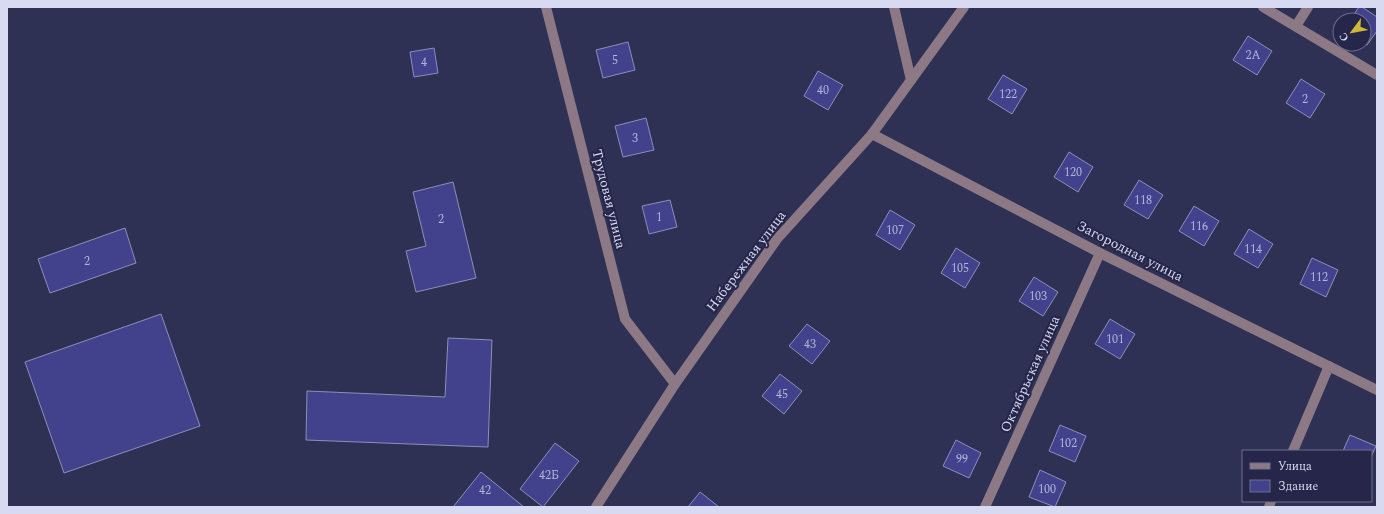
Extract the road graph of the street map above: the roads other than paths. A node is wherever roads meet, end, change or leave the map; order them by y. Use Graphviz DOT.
graph roads {
  1 [pos="546,7"];
  2 [pos="894,7"];
  3 [pos="964,7"];
  4 [pos="1263,7"];
  5 [pos="1308,7"];
  6 [pos="1296,26"];
  7 [pos="1377,75"];
  8 [pos="911,80"];
  9 [pos="872,134"];
  10 [pos="1100,253"];
  11 [pos="1329,366"];
  12 [pos="675,384"];
  13 [pos="1377,390"];
  14 [pos="1292,450"];
  15 [pos="596,507"];
  16 [pos="985,507"];
  1 -- 12 [label="street, Трудовая улица"];
  2 -- 8 [label="street"];
  3 -- 8 [label="street, Набережная улица"];
  4 -- 6 [label="street"];
  5 -- 6 [label="street"];
  6 -- 7 [label="street"];
  8 -- 9 [label="street, Набережная улица"];
  9 -- 10 [label="street, Загородная улица"];
  9 -- 12 [label="street, Набережная улица"];
  10 -- 11 [label="street, Загородная улица"];
  10 -- 16 [label="street, Октябрьская улица"];
  11 -- 13 [label="street, Загородная улица"];
  11 -- 14 [label="street"];
  12 -- 15 [label="street, Набережная улица"];
}
